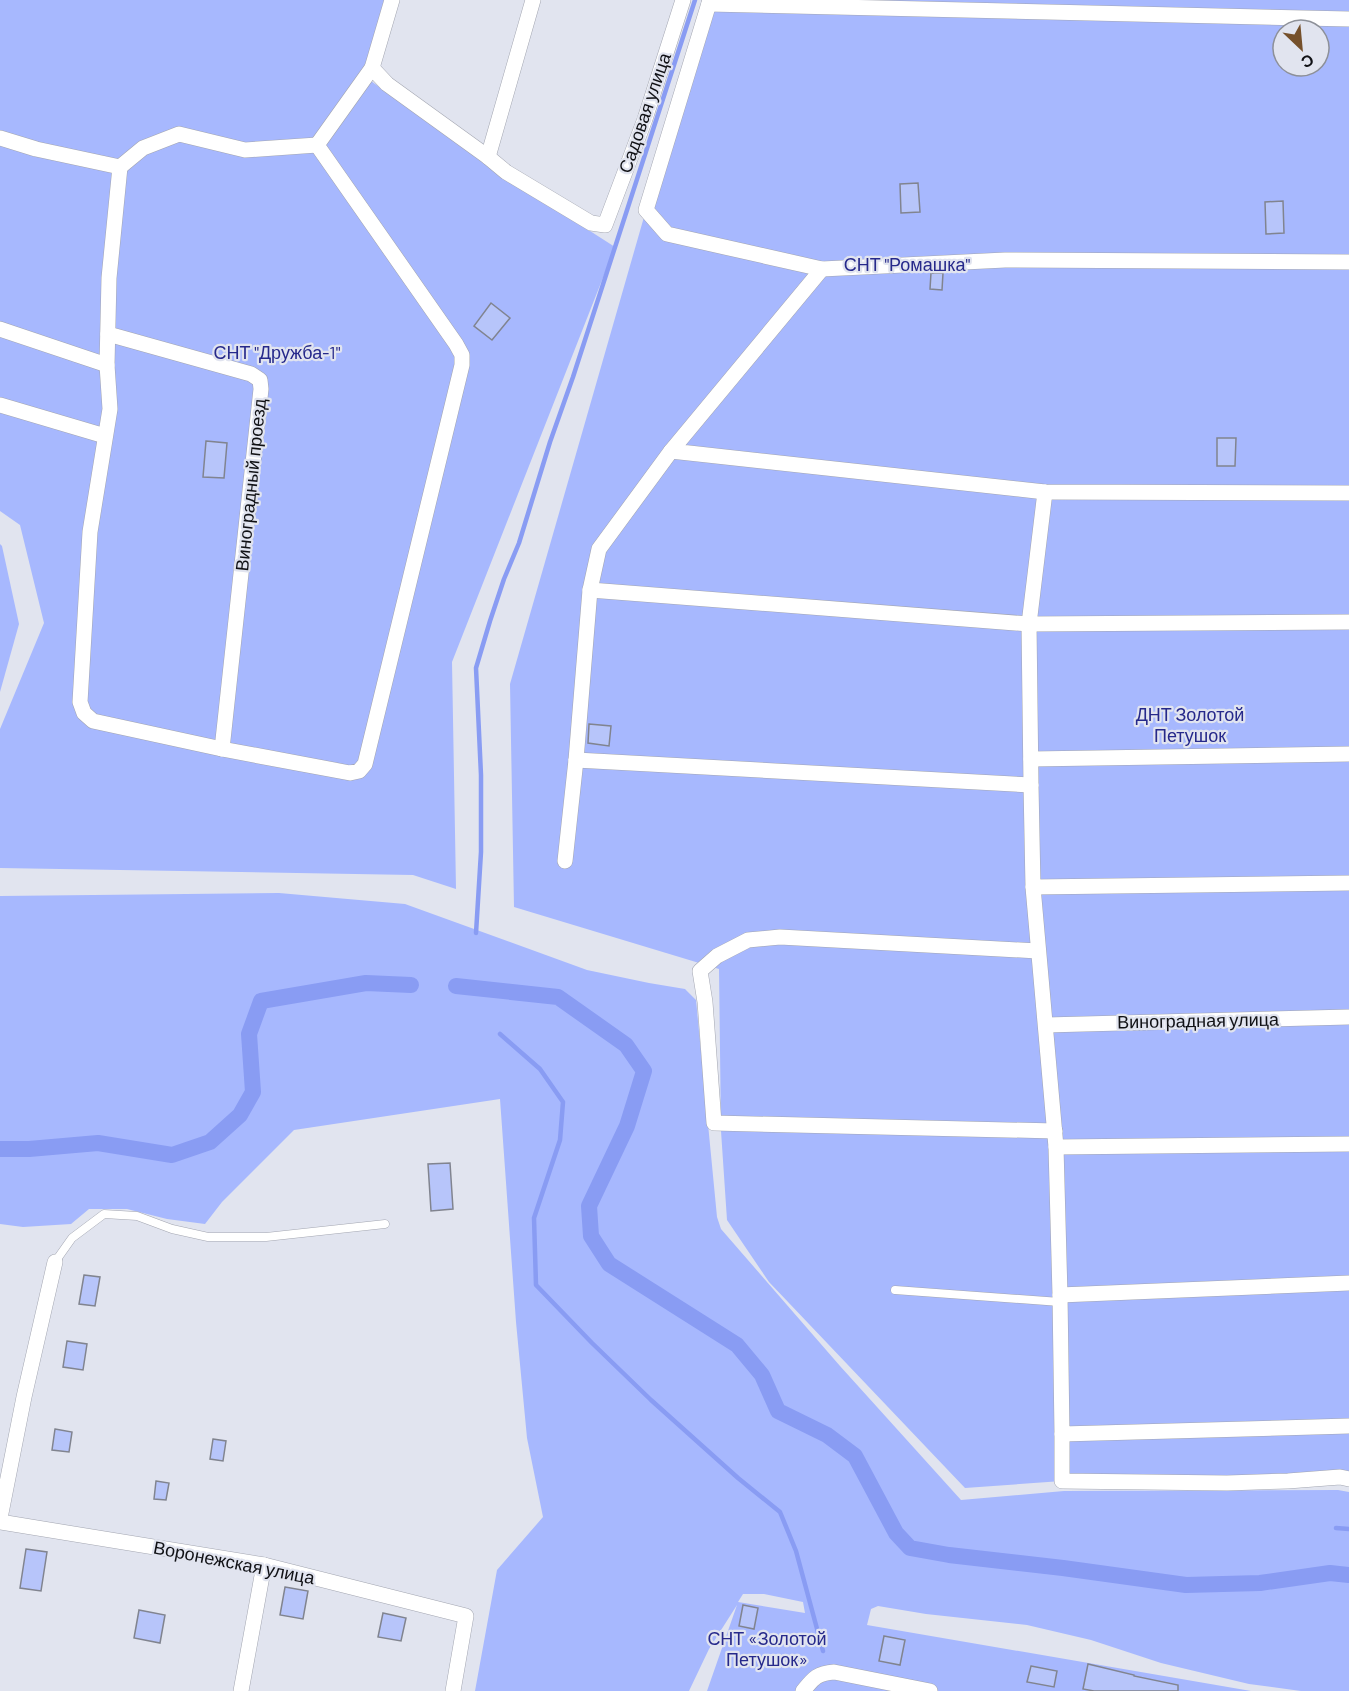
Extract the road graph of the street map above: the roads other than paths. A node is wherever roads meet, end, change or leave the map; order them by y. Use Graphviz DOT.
graph roads {
  1 [pos="392,0"];
  2 [pos="533,0"];
  3 [pos="683,0"];
  4 [pos="710,2"];
  5 [pos="1349,19"];
  6 [pos="372,68"];
  7 [pos="0,138"];
  8 [pos="317,145"];
  9 [pos="488,157"];
  10 [pos="120,167"];
  11 [pos="1349,262"];
  12 [pos="822,269"];
  13 [pos="0,329"];
  14 [pos="108,334"];
  15 [pos="107,365"];
  16 [pos="0,405"];
  17 [pos="105,436"];
  18 [pos="671,451"];
  19 [pos="1045,492"];
  20 [pos="1349,493"];
  21 [pos="590,590"];
  22 [pos="1349,622"];
  23 [pos="1029,624"];
  24 [pos="222,749"];
  25 [pos="1349,754"];
  26 [pos="1031,759"];
  27 [pos="576,760"];
  28 [pos="1031,785"];
  29 [pos="565,861"];
  30 [pos="1349,883"];
  31 [pos="1033,887"];
  32 [pos="1038,951"];
  33 [pos="1349,1017"];
  34 [pos="1046,1024"];
  35 [pos="1055,1131"];
  36 [pos="1349,1144"];
  37 [pos="1056,1148"];
  38 [pos="385,1224"];
  39 [pos="55,1262"];
  40 [pos="1349,1283"];
  41 [pos="894,1290"];
  42 [pos="1060,1298"];
  43 [pos="1349,1426"];
  44 [pos="1062,1434"];
  45 [pos="1349,1479"];
  46 [pos="0,1520"];
  47 [pos="264,1565"];
  48 [pos="240,1691"];
  49 [pos="453,1691"];
  50 [pos="803,1691"];
  51 [pos="930,1691"];
  1 -- 6 [label="street"];
  2 -- 9 [label="street"];
  3 -- 9 [label="street, Садовая улица"];
  4 -- 5 [label="street"];
  4 -- 12 [label="street"];
  6 -- 8 [label="street"];
  6 -- 9 [label="street"];
  7 -- 10 [label="street"];
  8 -- 10 [label="street"];
  8 -- 24 [label="street"];
  10 -- 14 [label="street"];
  11 -- 12 [label="street"];
  12 -- 18 [label="street"];
  13 -- 15 [label="street"];
  14 -- 15 [label="street"];
  14 -- 24 [label="street, Виноградный проезд"];
  15 -- 17 [label="street"];
  16 -- 17 [label="street"];
  17 -- 24 [label="street"];
  18 -- 19 [label="street"];
  18 -- 21 [label="street"];
  19 -- 20 [label="street"];
  19 -- 23 [label="street"];
  21 -- 23 [label="street"];
  21 -- 27 [label="street"];
  22 -- 23 [label="street"];
  23 -- 26 [label="street"];
  25 -- 26 [label="street"];
  26 -- 28 [label="street"];
  27 -- 28 [label="street"];
  27 -- 29 [label="street"];
  28 -- 31 [label="street"];
  30 -- 31 [label="street"];
  31 -- 32 [label="street"];
  32 -- 34 [label="street"];
  32 -- 35 [label="street"];
  33 -- 34 [label="street, Виноградная улица"];
  34 -- 35 [label="street"];
  35 -- 37 [label="street"];
  36 -- 37 [label="street"];
  37 -- 42 [label="street"];
  38 -- 39 [label="lane"];
  39 -- 46 [label="street"];
  40 -- 42 [label="street"];
  41 -- 42 [label="lane"];
  42 -- 44 [label="street"];
  43 -- 44 [label="street"];
  44 -- 45 [label="street"];
  46 -- 47 [label="street, Воронежская улица"];
  47 -- 48 [label="street"];
  47 -- 49 [label="street, Воронежская улица"];
  50 -- 51 [label="street"];
}
